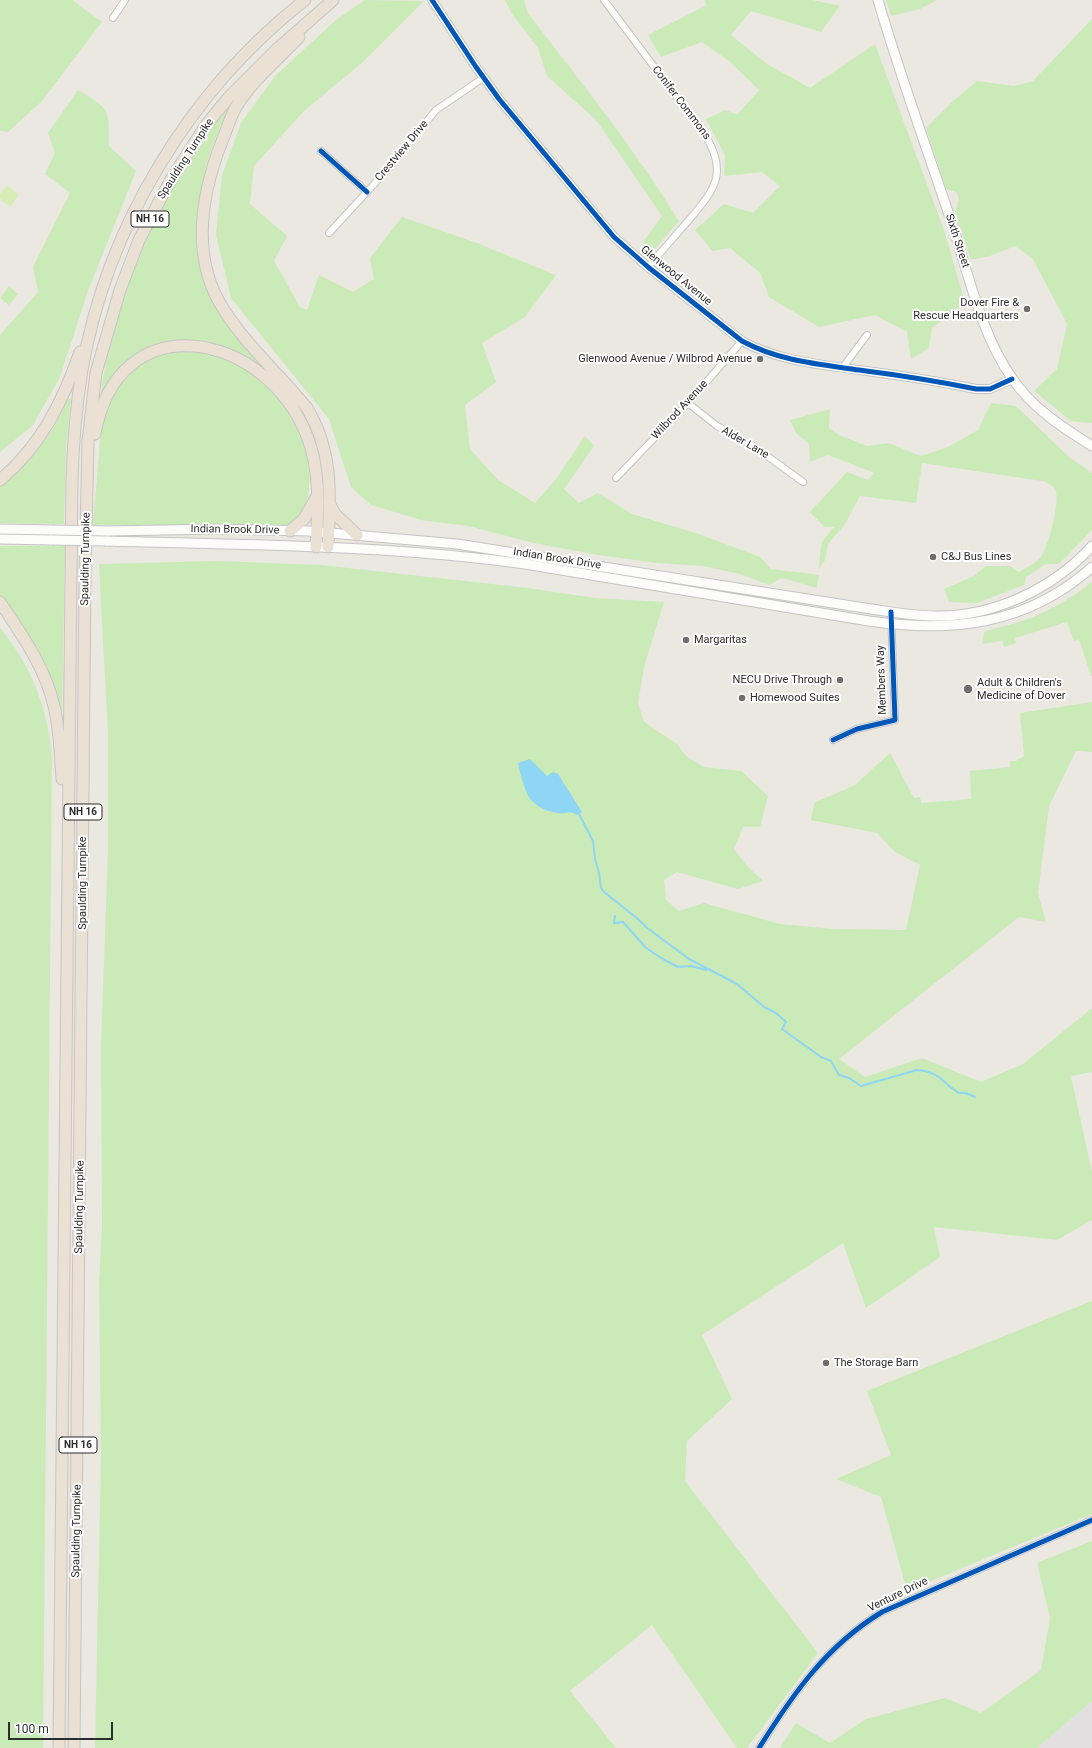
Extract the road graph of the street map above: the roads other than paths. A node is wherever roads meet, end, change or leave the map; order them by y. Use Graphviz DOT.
graph roads {
  1 [pos="125,0"];
  2 [pos="305,0"];
  3 [pos="333,0"];
  4 [pos="432,0"];
  5 [pos="604,0"];
  6 [pos="878,0"];
  7 [pos="321,9"];
  8 [pos="113,18"];
  9 [pos="484,78"];
  10 [pos="321,151"];
  11 [pos="367,192"];
  12 [pos="329,233"];
  13 [pos="648,267"];
  14 [pos="91,331"];
  15 [pos="867,335"];
  16 [pos="742,341"];
  17 [pos="843,367"];
  18 [pos="1012,379"];
  19 [pos="688,403"];
  20 [pos="1092,446"];
  21 [pos="18,461"];
  22 [pos="0,471"];
  23 [pos="616,478"];
  24 [pos="0,480"];
  25 [pos="87,482"];
  26 [pos="804,482"];
  27 [pos="318,496"];
  28 [pos="329,502"];
  29 [pos="0,529"];
  30 [pos="290,531"];
  31 [pos="317,532"];
  32 [pos="328,533"];
  33 [pos="356,535"];
  34 [pos="0,540"];
  35 [pos="1092,546"];
  36 [pos="316,547"];
  37 [pos="328,548"];
  38 [pos="1092,567"];
  39 [pos="0,602"];
  40 [pos="4,612"];
  41 [pos="891,612"];
  42 [pos="890,624"];
  43 [pos="833,740"];
  44 [pos="68,812"];
  45 [pos="1092,1520"];
  46 [pos="59,1748"];
  47 [pos="74,1748"];
  48 [pos="759,1748"];
  1 -- 8 [label="street"];
  2 -- 14 [label="highway, Spaulding Turnpike / NH 16"];
  3 -- 7 [label="highway, Spaulding Turnpike / NH 16"];
  4 -- 9 [label="street, Glenwood Avenue"];
  5 -- 13 [label="street, Conifer Commons"];
  6 -- 18 [label="main road, Sixth Street"];
  7 -- 25 [label="highway, Spaulding Turnpike / NH 16"];
  7 -- 28 [label="highway"];
  9 -- 11 [label="street, Crestview Drive"];
  9 -- 13 [label="street, Glenwood Avenue"];
  10 -- 11 [label="street"];
  11 -- 12 [label="street, Crestview Drive"];
  13 -- 16 [label="street, Glenwood Avenue"];
  14 -- 21 [label="highway"];
  14 -- 44 [label="highway, Spaulding Turnpike / NH 16"];
  15 -- 17 [label="street"];
  16 -- 17 [label="street, Glenwood Avenue"];
  16 -- 19 [label="street, Wilbrod Avenue"];
  17 -- 18 [label="street, Glenwood Avenue"];
  18 -- 20 [label="main road, Sixth Street"];
  19 -- 23 [label="street, Wilbrod Avenue"];
  19 -- 26 [label="street, Alder Lane"];
  21 -- 22 [label="highway"];
  21 -- 24 [label="highway"];
  25 -- 27 [label="highway"];
  25 -- 47 [label="highway, Spaulding Turnpike / NH 16"];
  27 -- 30 [label="highway"];
  27 -- 31 [label="highway"];
  28 -- 32 [label="highway"];
  28 -- 33 [label="highway"];
  29 -- 30 [label="main road, Indian Brook Drive, bridge"];
  30 -- 31 [label="main road, Indian Brook Drive"];
  31 -- 32 [label="main road, Indian Brook Drive"];
  31 -- 36 [label="highway"];
  32 -- 33 [label="main road, Indian Brook Drive"];
  32 -- 37 [label="highway"];
  33 -- 41 [label="main road, Indian Brook Drive"];
  34 -- 36 [label="main road, Indian Brook Drive, bridge"];
  35 -- 41 [label="main road, Indian Brook Drive"];
  36 -- 37 [label="main road, Indian Brook Drive"];
  37 -- 42 [label="main road, Indian Brook Drive"];
  38 -- 42 [label="main road, Indian Brook Drive"];
  39 -- 40 [label="highway"];
  40 -- 44 [label="highway"];
  41 -- 42 [label="street"];
  42 -- 43 [label="street, Members Way"];
  44 -- 46 [label="highway, Spaulding Turnpike / NH 16"];
  45 -- 48 [label="street, Venture Drive"];
}
